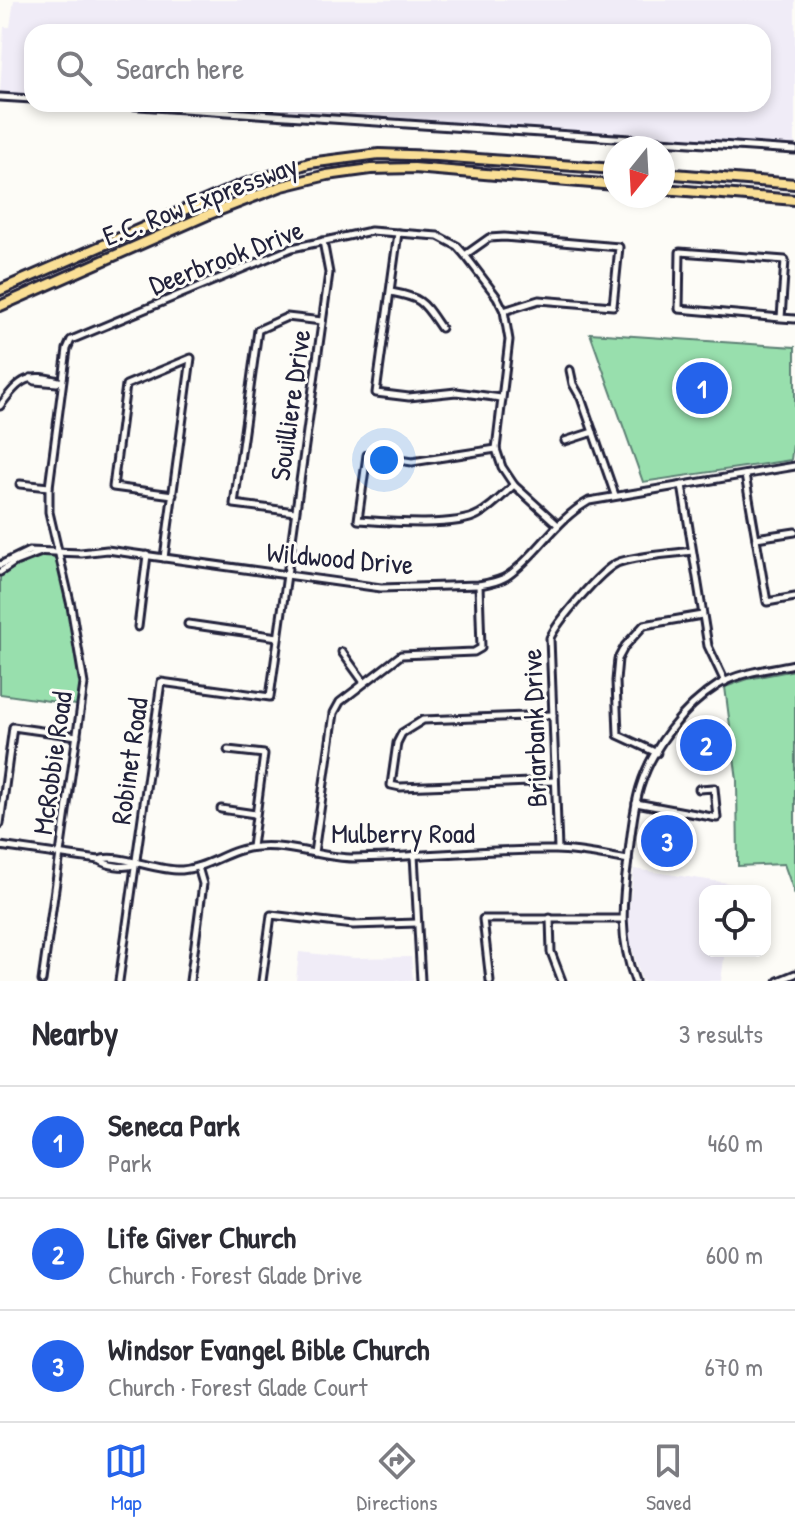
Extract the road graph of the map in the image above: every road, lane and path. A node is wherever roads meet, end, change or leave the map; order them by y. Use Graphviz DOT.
graph roads {
  1 [pos="0,97"];
  2 [pos="24,98"];
  3 [pos="233,112"];
  4 [pos="795,150"];
  5 [pos="603,168"];
  6 [pos="675,174"];
  7 [pos="603,184"];
  8 [pos="795,184"];
  9 [pos="675,190"];
  10 [pos="795,200"];
  11 [pos="398,233"];
  12 [pos="323,241"];
  13 [pos="465,255"];
  14 [pos="0,290"];
  15 [pos="391,292"];
  16 [pos="0,306"];
  17 [pos="504,311"];
  18 [pos="781,318"];
  19 [pos="795,319"];
  20 [pos="322,321"];
  21 [pos="441,328"];
  22 [pos="570,370"];
  23 [pos="62,382"];
  24 [pos="501,398"];
  25 [pos="0,406"];
  26 [pos="593,432"];
  27 [pos="565,441"];
  28 [pos="496,449"];
  29 [pos="795,466"];
  30 [pos="745,475"];
  31 [pos="20,484"];
  32 [pos="514,485"];
  33 [pos="682,485"];
  34 [pos="49,487"];
  35 [pos="173,495"];
  36 [pos="615,495"];
  37 [pos="295,512"];
  38 [pos="558,525"];
  39 [pos="795,532"];
  40 [pos="756,538"];
  41 [pos="59,551"];
  42 [pos="692,551"];
  43 [pos="41,552"];
  44 [pos="147,555"];
  45 [pos="164,558"];
  46 [pos="0,565"];
  47 [pos="0,572"];
  48 [pos="287,575"];
  49 [pos="479,585"];
  50 [pos="795,597"];
  51 [pos="702,615"];
  52 [pos="188,624"];
  53 [pos="138,627"];
  54 [pos="278,637"];
  55 [pos="342,652"];
  56 [pos="795,664"];
  57 [pos="363,681"];
  58 [pos="725,682"];
  59 [pos="553,715"];
  60 [pos="77,736"];
  61 [pos="228,750"];
  62 [pos="657,753"];
  63 [pos="555,781"];
  64 [pos="699,789"];
  65 [pos="636,803"];
  66 [pos="221,809"];
  67 [pos="255,814"];
  68 [pos="0,824"];
  69 [pos="0,846"];
  70 [pos="252,847"];
  71 [pos="558,849"];
  72 [pos="314,853"];
  73 [pos="60,854"];
  74 [pos="414,855"];
  75 [pos="628,860"];
  76 [pos="135,864"];
  77 [pos="198,867"];
  78 [pos="550,918"];
  79 [pos="621,919"];
  80 [pos="417,923"];
  81 [pos="795,974"];
  82 [pos="42,981"];
  83 [pos="119,981"];
  84 [pos="190,981"];
  85 [pos="262,981"];
  86 [pos="421,981"];
  87 [pos="490,981"];
  88 [pos="562,981"];
  89 [pos="635,981"];
  90 [pos="778,981"];
  1 -- 2 [label="street"];
  3 -- 4 [label="street"];
  5 -- 14 [label="highway, E.C. Row Expressway"];
  6 -- 8 [label="highway"];
  7 -- 16 [label="highway, E.C. Row Expressway"];
  9 -- 10 [label="highway"];
  11 -- 12 [label="street, Deerbrook Drive"];
  11 -- 13 [label="street, Deerbrook Drive"];
  11 -- 15 [label="street"];
  12 -- 20 [label="street, Souilliere Drive"];
  12 -- 23 [label="street, Deerbrook Drive"];
  13 -- 17 [label="street, Deerbrook Drive"];
  13 -- 17 [label="street"];
  15 -- 21 [label="street"];
  15 -- 24 [label="street"];
  17 -- 24 [label="street, Deerbrook Drive"];
  18 -- 18 [label="street"];
  18 -- 19 [label="street"];
  20 -- 37 [label="street, Souilliere Drive"];
  20 -- 37 [label="street"];
  22 -- 26 [label="street"];
  23 -- 25 [label="street"];
  23 -- 34 [label="street, McRobbie Road"];
  24 -- 28 [label="street, Deerbrook Drive"];
  26 -- 27 [label="street"];
  26 -- 36 [label="street"];
  28 -- 32 [label="street"];
  28 -- 32 [label="street"];
  29 -- 30 [label="street, Wildwood Drive"];
  30 -- 33 [label="street, Wildwood Drive"];
  30 -- 40 [label="street"];
  31 -- 34 [label="street"];
  32 -- 38 [label="street"];
  33 -- 36 [label="street, Wildwood Drive"];
  33 -- 42 [label="street"];
  34 -- 41 [label="street, McRobbie Road"];
  35 -- 35 [label="street"];
  35 -- 45 [label="street"];
  36 -- 38 [label="street, Wildwood Drive"];
  37 -- 48 [label="street, Souilliere Drive"];
  38 -- 49 [label="street, Wildwood Drive"];
  39 -- 40 [label="street"];
  40 -- 50 [label="street"];
  41 -- 43 [label="street, Wildwood Drive"];
  41 -- 44 [label="street, Wildwood Drive"];
  41 -- 60 [label="street, McRobbie Road"];
  42 -- 51 [label="street"];
  42 -- 59 [label="street, Briarbank Drive"];
  43 -- 46 [label="street"];
  43 -- 47 [label="street"];
  44 -- 45 [label="street, Wildwood Drive"];
  44 -- 53 [label="street"];
  45 -- 48 [label="street, Wildwood Drive"];
  48 -- 49 [label="street, Wildwood Drive"];
  48 -- 54 [label="street, Robinet Road"];
  49 -- 57 [label="street"];
  51 -- 58 [label="street"];
  51 -- 62 [label="street"];
  52 -- 54 [label="street"];
  54 -- 76 [label="street, Robinet Road"];
  55 -- 57 [label="street"];
  56 -- 58 [label="street"];
  57 -- 72 [label="street"];
  58 -- 62 [label="street"];
  59 -- 63 [label="street, Briarbank Drive"];
  59 -- 63 [label="street"];
  60 -- 68 [label="street"];
  60 -- 73 [label="street, McRobbie Road"];
  61 -- 67 [label="street"];
  62 -- 65 [label="street"];
  63 -- 71 [label="street, Briarbank Drive"];
  64 -- 65 [label="street"];
  65 -- 75 [label="street"];
  66 -- 67 [label="street"];
  67 -- 70 [label="street"];
  69 -- 73 [label="street, Mulberry Road"];
  70 -- 72 [label="street, Mulberry Road"];
  70 -- 77 [label="street, Mulberry Road"];
  71 -- 74 [label="street, Mulberry Road"];
  71 -- 75 [label="street, Mulberry Road"];
  72 -- 74 [label="street, Mulberry Road"];
  73 -- 76 [label="street, Mulberry Road"];
  73 -- 82 [label="street, McRobbie Road"];
  74 -- 80 [label="street"];
  75 -- 79 [label="street"];
  76 -- 77 [label="street, Mulberry Road"];
  76 -- 83 [label="street, Robinet Road"];
  77 -- 84 [label="street"];
  78 -- 79 [label="street"];
  78 -- 87 [label="street"];
  78 -- 88 [label="street"];
  79 -- 89 [label="street"];
  80 -- 85 [label="street"];
  80 -- 86 [label="street"];
  81 -- 90 [label="street"];
}
